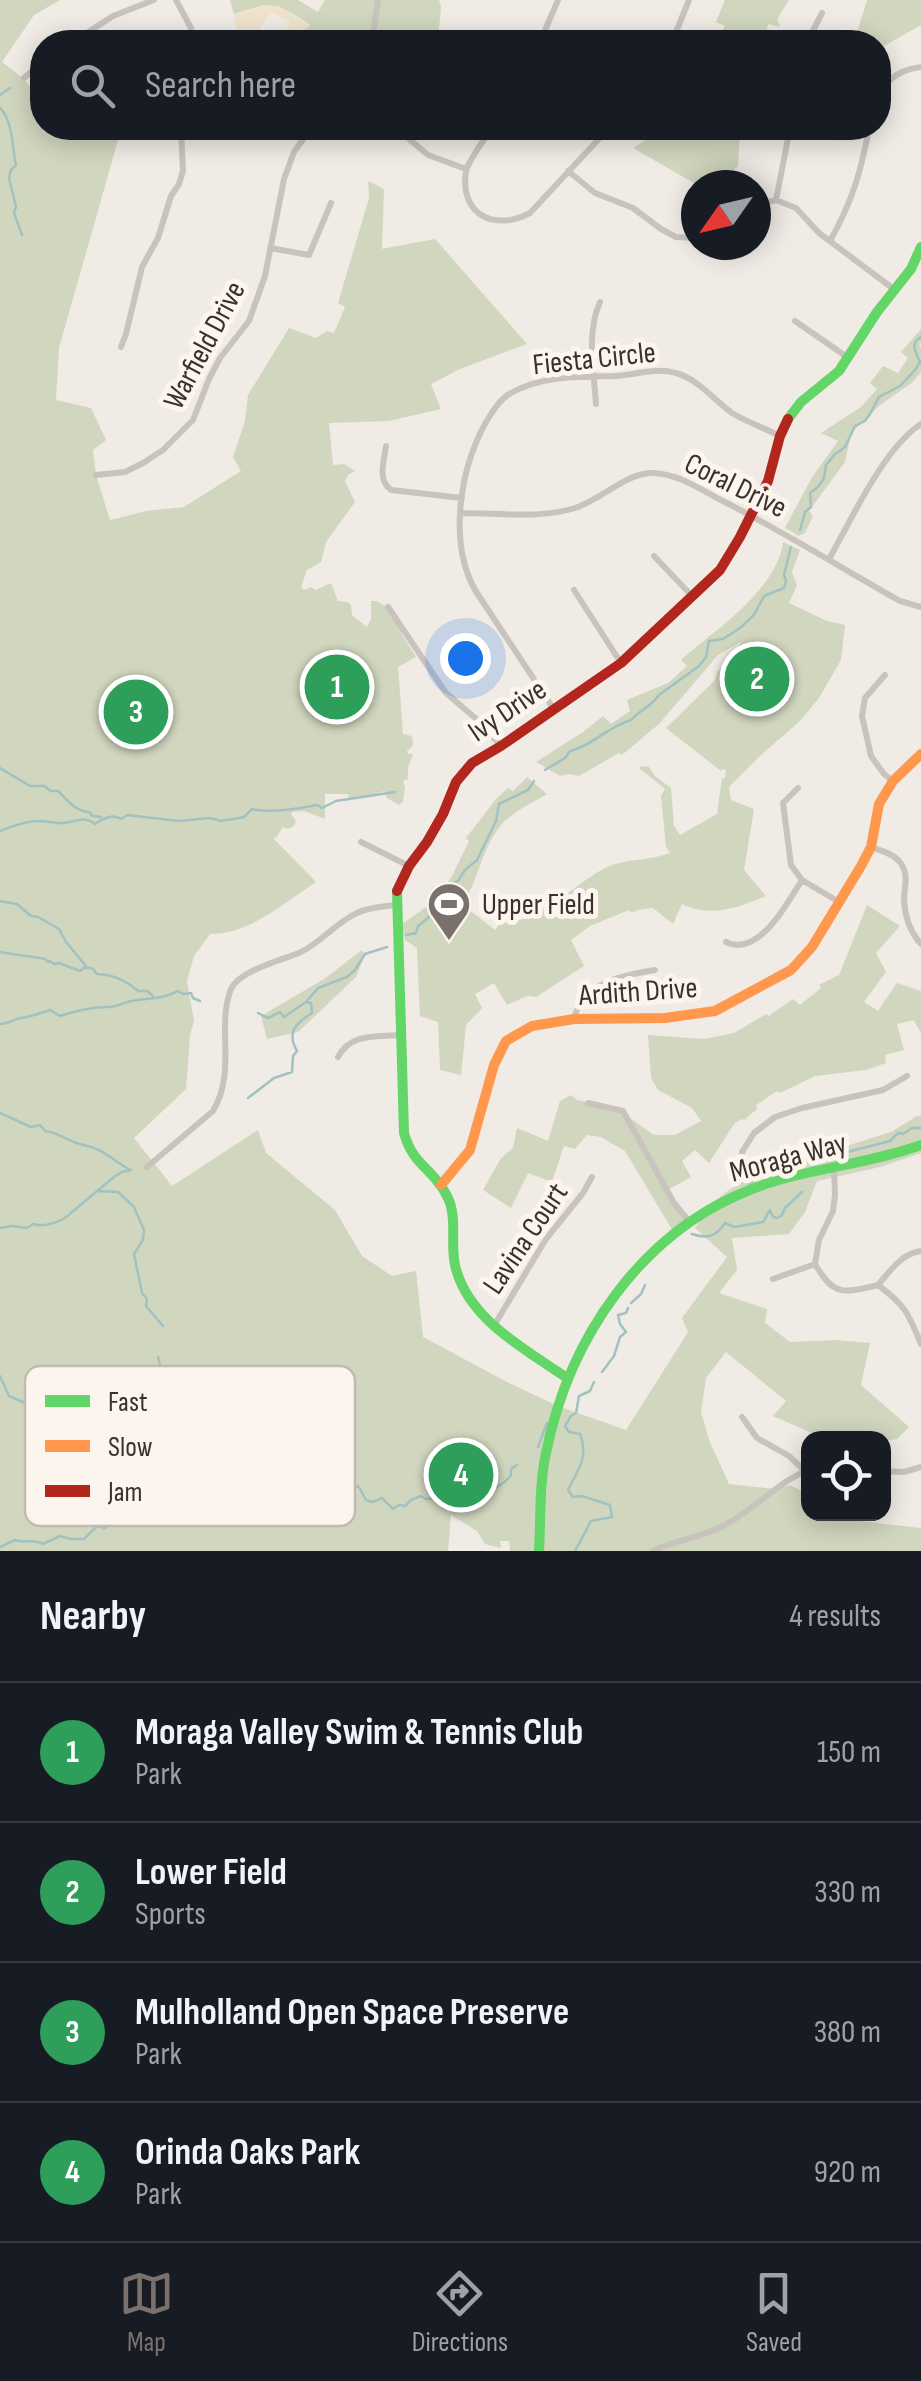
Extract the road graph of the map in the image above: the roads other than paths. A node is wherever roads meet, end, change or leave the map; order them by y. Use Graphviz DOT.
graph roads {
  1 [pos="154,0"];
  2 [pos="176,0"];
  3 [pos="378,0"];
  4 [pos="558,0"];
  5 [pos="690,0"];
  6 [pos="822,13"];
  7 [pos="92,30"];
  8 [pos="191,30"];
  9 [pos="374,30"];
  10 [pos="545,30"];
  11 [pos="677,30"];
  12 [pos="813,30"];
  13 [pos="921,67"];
  14 [pos="30,73"];
  15 [pos="24,78"];
  16 [pos="891,79"];
  17 [pos="182,140"];
  18 [pos="302,140"];
  19 [pos="410,140"];
  20 [pos="484,140"];
  21 [pos="598,140"];
  22 [pos="788,140"];
  23 [pos="867,140"];
  24 [pos="466,169"];
  25 [pos="568,171"];
  26 [pos="776,200"];
  27 [pos="771,202"];
  28 [pos="331,203"];
  29 [pos="681,236"];
  30 [pos="830,241"];
  31 [pos="921,247"];
  32 [pos="270,248"];
  33 [pos="896,291"];
  34 [pos="600,302"];
  35 [pos="796,321"];
  36 [pos="121,346"];
  37 [pos="848,358"];
  38 [pos="594,376"];
  39 [pos="596,404"];
  40 [pos="921,424"];
  41 [pos="780,436"];
  42 [pos="386,446"];
  43 [pos="96,476"];
  44 [pos="462,498"];
  45 [pos="461,514"];
  46 [pos="752,516"];
  47 [pos="654,556"];
  48 [pos="829,559"];
  49 [pos="574,590"];
  50 [pos="692,596"];
  51 [pos="388,607"];
  52 [pos="921,607"];
  53 [pos="621,662"];
  54 [pos="885,675"];
  55 [pos="553,708"];
  56 [pos="501,746"];
  57 [pos="921,754"];
  58 [pos="893,782"];
  59 [pos="798,788"];
  60 [pos="361,842"];
  61 [pos="871,847"];
  62 [pos="409,866"];
  63 [pos="802,880"];
  64 [pos="840,903"];
  65 [pos="395,904"];
  66 [pos="726,942"];
  67 [pos="921,944"];
  68 [pos="654,970"];
  69 [pos="574,1019"];
  70 [pos="400,1035"];
  71 [pos="338,1057"];
  72 [pos="907,1076"];
  73 [pos="588,1102"];
  74 [pos="921,1145"];
  75 [pos="147,1167"];
  76 [pos="834,1168"];
  77 [pos="592,1177"];
  78 [pos="441,1185"];
  79 [pos="752,1188"];
  80 [pos="688,1220"];
  81 [pos="921,1252"];
  82 [pos="814,1264"];
  83 [pos="772,1279"];
  84 [pos="878,1285"];
  85 [pos="495,1324"];
  86 [pos="921,1344"];
  87 [pos="567,1378"];
  88 [pos="742,1417"];
  89 [pos="801,1465"];
  90 [pos="921,1467"];
  91 [pos="891,1472"];
  92 [pos="801,1474"];
  93 [pos="539,1551"];
  94 [pos="653,1551"];
  1 -- 7 [label="street"];
  2 -- 8 [label="street"];
  3 -- 9 [label="street"];
  4 -- 10 [label="street"];
  5 -- 11 [label="street"];
  6 -- 12 [label="street"];
  13 -- 16 [label="street"];
  14 -- 15 [label="street"];
  17 -- 36 [label="street"];
  18 -- 32 [label="street, Warfield Drive"];
  19 -- 24 [label="street"];
  20 -- 24 [label="street"];
  21 -- 25 [label="street"];
  22 -- 26 [label="street"];
  23 -- 30 [label="street"];
  24 -- 25 [label="street"];
  25 -- 29 [label="street"];
  26 -- 27 [label="street"];
  26 -- 30 [label="street"];
  28 -- 32 [label="street"];
  30 -- 33 [label="street"];
  31 -- 33 [label="street, Ivy Drive"];
  32 -- 43 [label="street, Warfield Drive"];
  33 -- 37 [label="street, Ivy Drive"];
  34 -- 38 [label="street"];
  35 -- 37 [label="street"];
  37 -- 41 [label="street, Ivy Drive"];
  38 -- 39 [label="street"];
  38 -- 41 [label="street, Fiesta Circle"];
  38 -- 44 [label="street, Fiesta Circle"];
  40 -- 48 [label="street"];
  41 -- 46 [label="street, Ivy Drive"];
  42 -- 44 [label="street"];
  44 -- 45 [label="street, Fiesta Circle"];
  45 -- 46 [label="street, Coral Drive"];
  45 -- 55 [label="street, Fiesta Circle"];
  46 -- 48 [label="street, Coral Drive"];
  46 -- 50 [label="street, Ivy Drive"];
  47 -- 50 [label="street"];
  48 -- 52 [label="street, Coral Drive"];
  49 -- 53 [label="street"];
  50 -- 53 [label="street, Ivy Drive"];
  51 -- 56 [label="street"];
  53 -- 55 [label="street, Ivy Drive"];
  54 -- 58 [label="street"];
  55 -- 56 [label="street, Ivy Drive"];
  56 -- 62 [label="street, Ivy Drive"];
  57 -- 58 [label="street, Ardith Drive"];
  58 -- 61 [label="street, Ardith Drive"];
  59 -- 63 [label="street"];
  60 -- 62 [label="street"];
  61 -- 64 [label="street, Ardith Drive"];
  61 -- 67 [label="street"];
  62 -- 65 [label="street, Ivy Drive"];
  63 -- 64 [label="street"];
  63 -- 66 [label="street"];
  64 -- 69 [label="street, Ardith Drive"];
  65 -- 70 [label="street, Ivy Drive"];
  65 -- 75 [label="street"];
  68 -- 69 [label="street"];
  69 -- 78 [label="street, Ardith Drive"];
  70 -- 71 [label="street"];
  70 -- 78 [label="street, Ivy Drive"];
  72 -- 79 [label="street"];
  73 -- 80 [label="street"];
  74 -- 76 [label="street, Moraga Way"];
  76 -- 79 [label="street, Moraga Way"];
  76 -- 82 [label="street"];
  77 -- 85 [label="street, Lavina Court"];
  78 -- 85 [label="street, Ivy Drive"];
  79 -- 80 [label="street, Moraga Way"];
  80 -- 87 [label="street, Moraga Way"];
  81 -- 84 [label="street"];
  82 -- 83 [label="street"];
  82 -- 84 [label="street"];
  84 -- 86 [label="street"];
  85 -- 87 [label="street, Ivy Drive"];
  87 -- 93 [label="street, Moraga Way"];
  88 -- 89 [label="street"];
  90 -- 91 [label="street"];
  92 -- 94 [label="street"];
}
